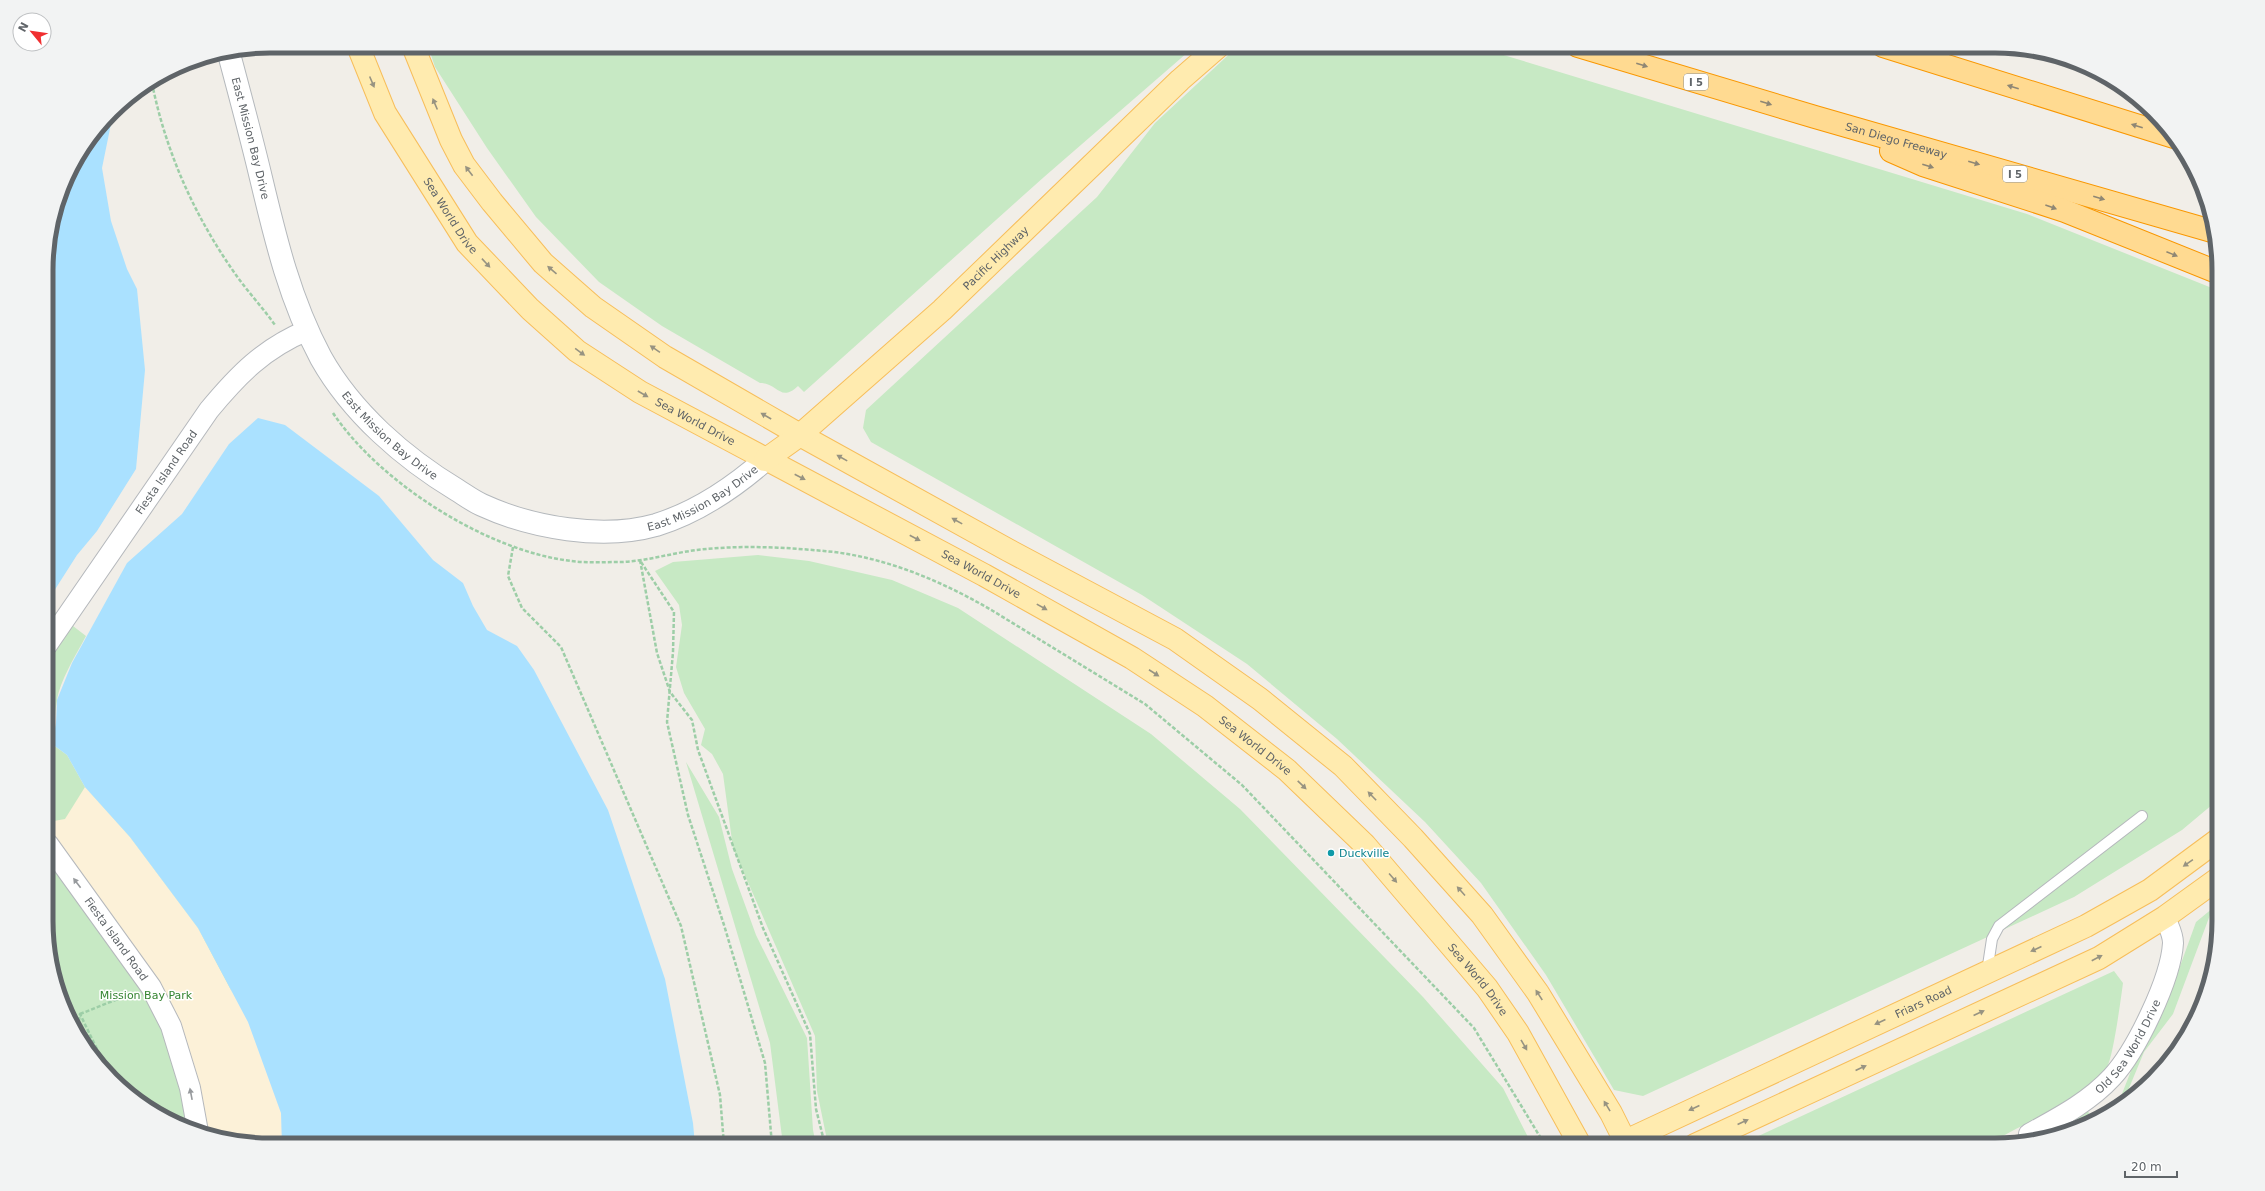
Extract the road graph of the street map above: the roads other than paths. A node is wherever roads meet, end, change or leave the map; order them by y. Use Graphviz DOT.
graph roads {
  1 [pos="361,53"];
  2 [pos="416,53"];
  3 [pos="1211,53"];
  4 [pos="1601,53"];
  5 [pos="1905,53"];
  6 [pos="230,57"];
  7 [pos="1815,117"];
  8 [pos="2165,135"];
  9 [pos="2208,230"];
  10 [pos="2212,270"];
  11 [pos="308,330"];
  12 [pos="800,435"];
  13 [pos="765,460"];
  14 [pos="53,638"];
  15 [pos="2142,816"];
  16 [pos="2212,844"];
  17 [pos="53,851"];
  18 [pos="2212,883"];
  19 [pos="2165,917"];
  20 [pos="1987,972"];
  21 [pos="197,1125"];
  22 [pos="2030,1135"];
  23 [pos="1576,1138"];
  24 [pos="1621,1138"];
  25 [pos="1634,1138"];
  26 [pos="1710,1138"];
  1 -- 13 [label="main road, Sea World Drive, one-way"];
  12 -- 2 [label="main road, one-way"];
  3 -- 12 [label="main road, Pacific Highway"];
  4 -- 7 [label="highway, San Diego Freeway / I 5, one-way"];
  8 -- 5 [label="highway, one-way"];
  6 -- 11 [label="main road, East Mission Bay Drive"];
  7 -- 9 [label="highway, San Diego Freeway / I 5, one-way"];
  7 -- 10 [label="highway, one-way"];
  11 -- 13 [label="main road, East Mission Bay Drive"];
  11 -- 14 [label="street, Fiesta Island Road"];
  12 -- 13 [label="main road, Pacific Highway"];
  24 -- 12 [label="main road, one-way"];
  13 -- 23 [label="main road, Sea World Drive, one-way"];
  15 -- 20 [label="lane"];
  16 -- 20 [label="main road, Friars Road, one-way"];
  21 -- 17 [label="street, Fiesta Island Road, one-way"];
  18 -- 19 [label="main road"];
  19 -- 22 [label="street, Old Sea World Drive"];
  26 -- 19 [label="main road, one-way"];
  20 -- 25 [label="main road, Friars Road, one-way"];
}
